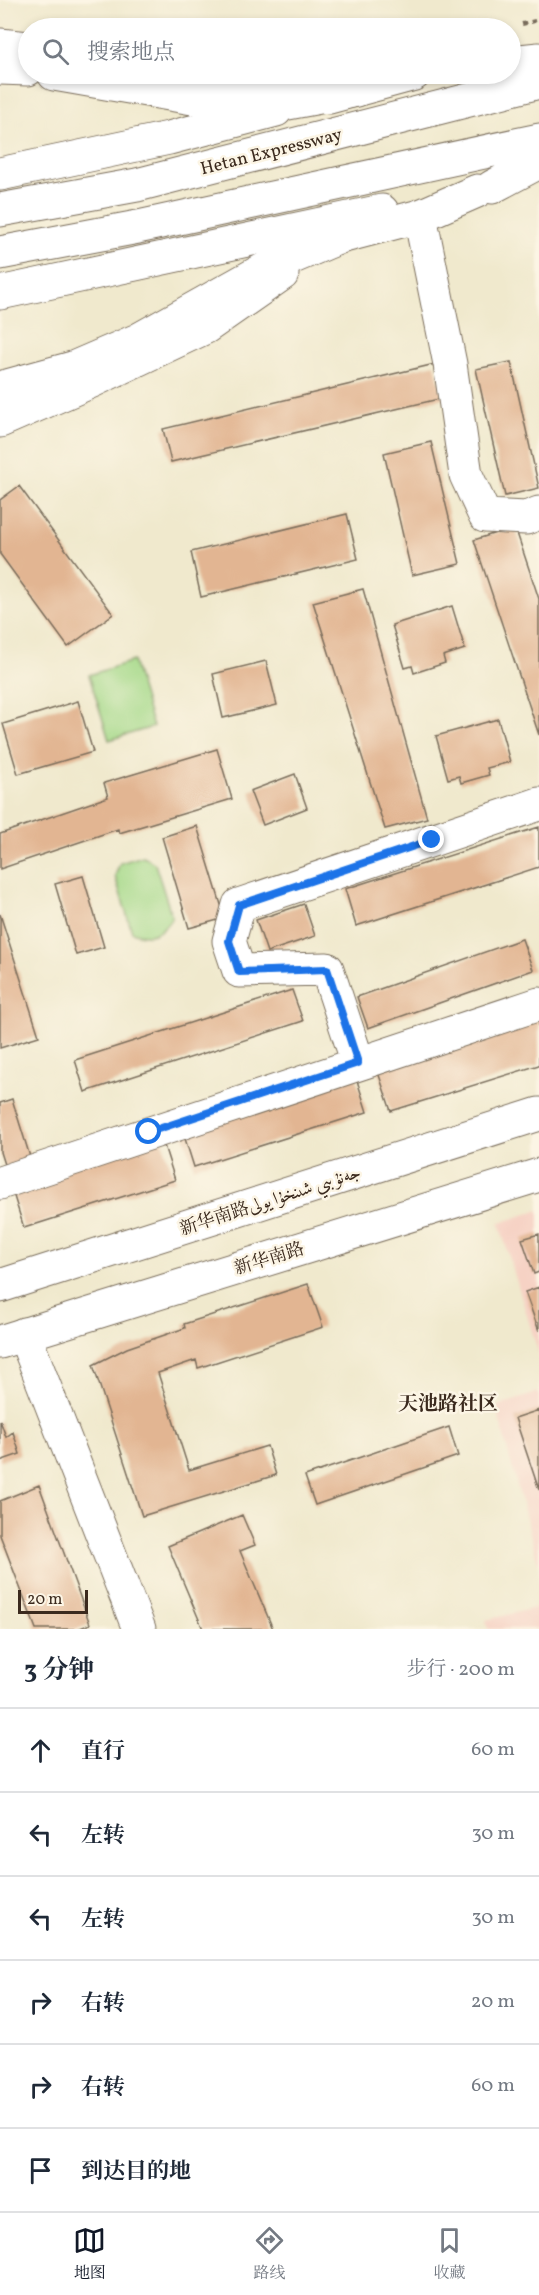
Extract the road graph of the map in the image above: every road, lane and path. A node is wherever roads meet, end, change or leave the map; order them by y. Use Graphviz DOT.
graph roads {
  1 [pos="539,20"];
  2 [pos="524,39"];
  3 [pos="0,45"];
  4 [pos="18,47"];
  5 [pos="539,59"];
  6 [pos="521,61"];
  7 [pos="0,68"];
  8 [pos="18,69"];
  9 [pos="539,82"];
  10 [pos="112,84"];
  11 [pos="246,84"];
  12 [pos="376,84"];
  13 [pos="345,92"];
  14 [pos="539,140"];
  15 [pos="539,162"];
  16 [pos="0,174"];
  17 [pos="539,176"];
  18 [pos="485,189"];
  19 [pos="0,210"];
  20 [pos="420,216"];
  21 [pos="328,242"];
  22 [pos="0,252"];
  23 [pos="0,293"];
  24 [pos="0,388"];
  25 [pos="0,421"];
  26 [pos="539,513"];
  27 [pos="539,804"];
  28 [pos="539,1004"];
  29 [pos="358,1063"];
  30 [pos="539,1114"];
  31 [pos="539,1175"];
  32 [pos="0,1183"];
  33 [pos="0,1286"];
  34 [pos="12,1338"];
  35 [pos="139,1629"];
  1 -- 2 [label="path"];
  3 -- 4 [label="main road"];
  5 -- 6 [label="main road"];
  7 -- 8 [label="main road"];
  9 -- 19 [label="main road, Hetan Expressway"];
  10 -- 13 [label="main road"];
  11 -- 13 [label="main road"];
  12 -- 13 [label="main road"];
  13 -- 16 [label="main road"];
  14 -- 22 [label="main road"];
  15 -- 18 [label="main road"];
  17 -- 18 [label="main road"];
  18 -- 20 [label="main road"];
  18 -- 23 [label="main road"];
  20 -- 21 [label="main road"];
  20 -- 26 [label="main road"];
  21 -- 24 [label="main road"];
  21 -- 25 [label="main road"];
  27 -- 29 [label="main road"];
  28 -- 29 [label="main road"];
  29 -- 32 [label="main road"];
  30 -- 33 [label="main road, 新华南路جەنۇبىي شىنخۇا يولى"];
  31 -- 34 [label="main road, 新华南路"];
  34 -- 35 [label="main road"];
}
